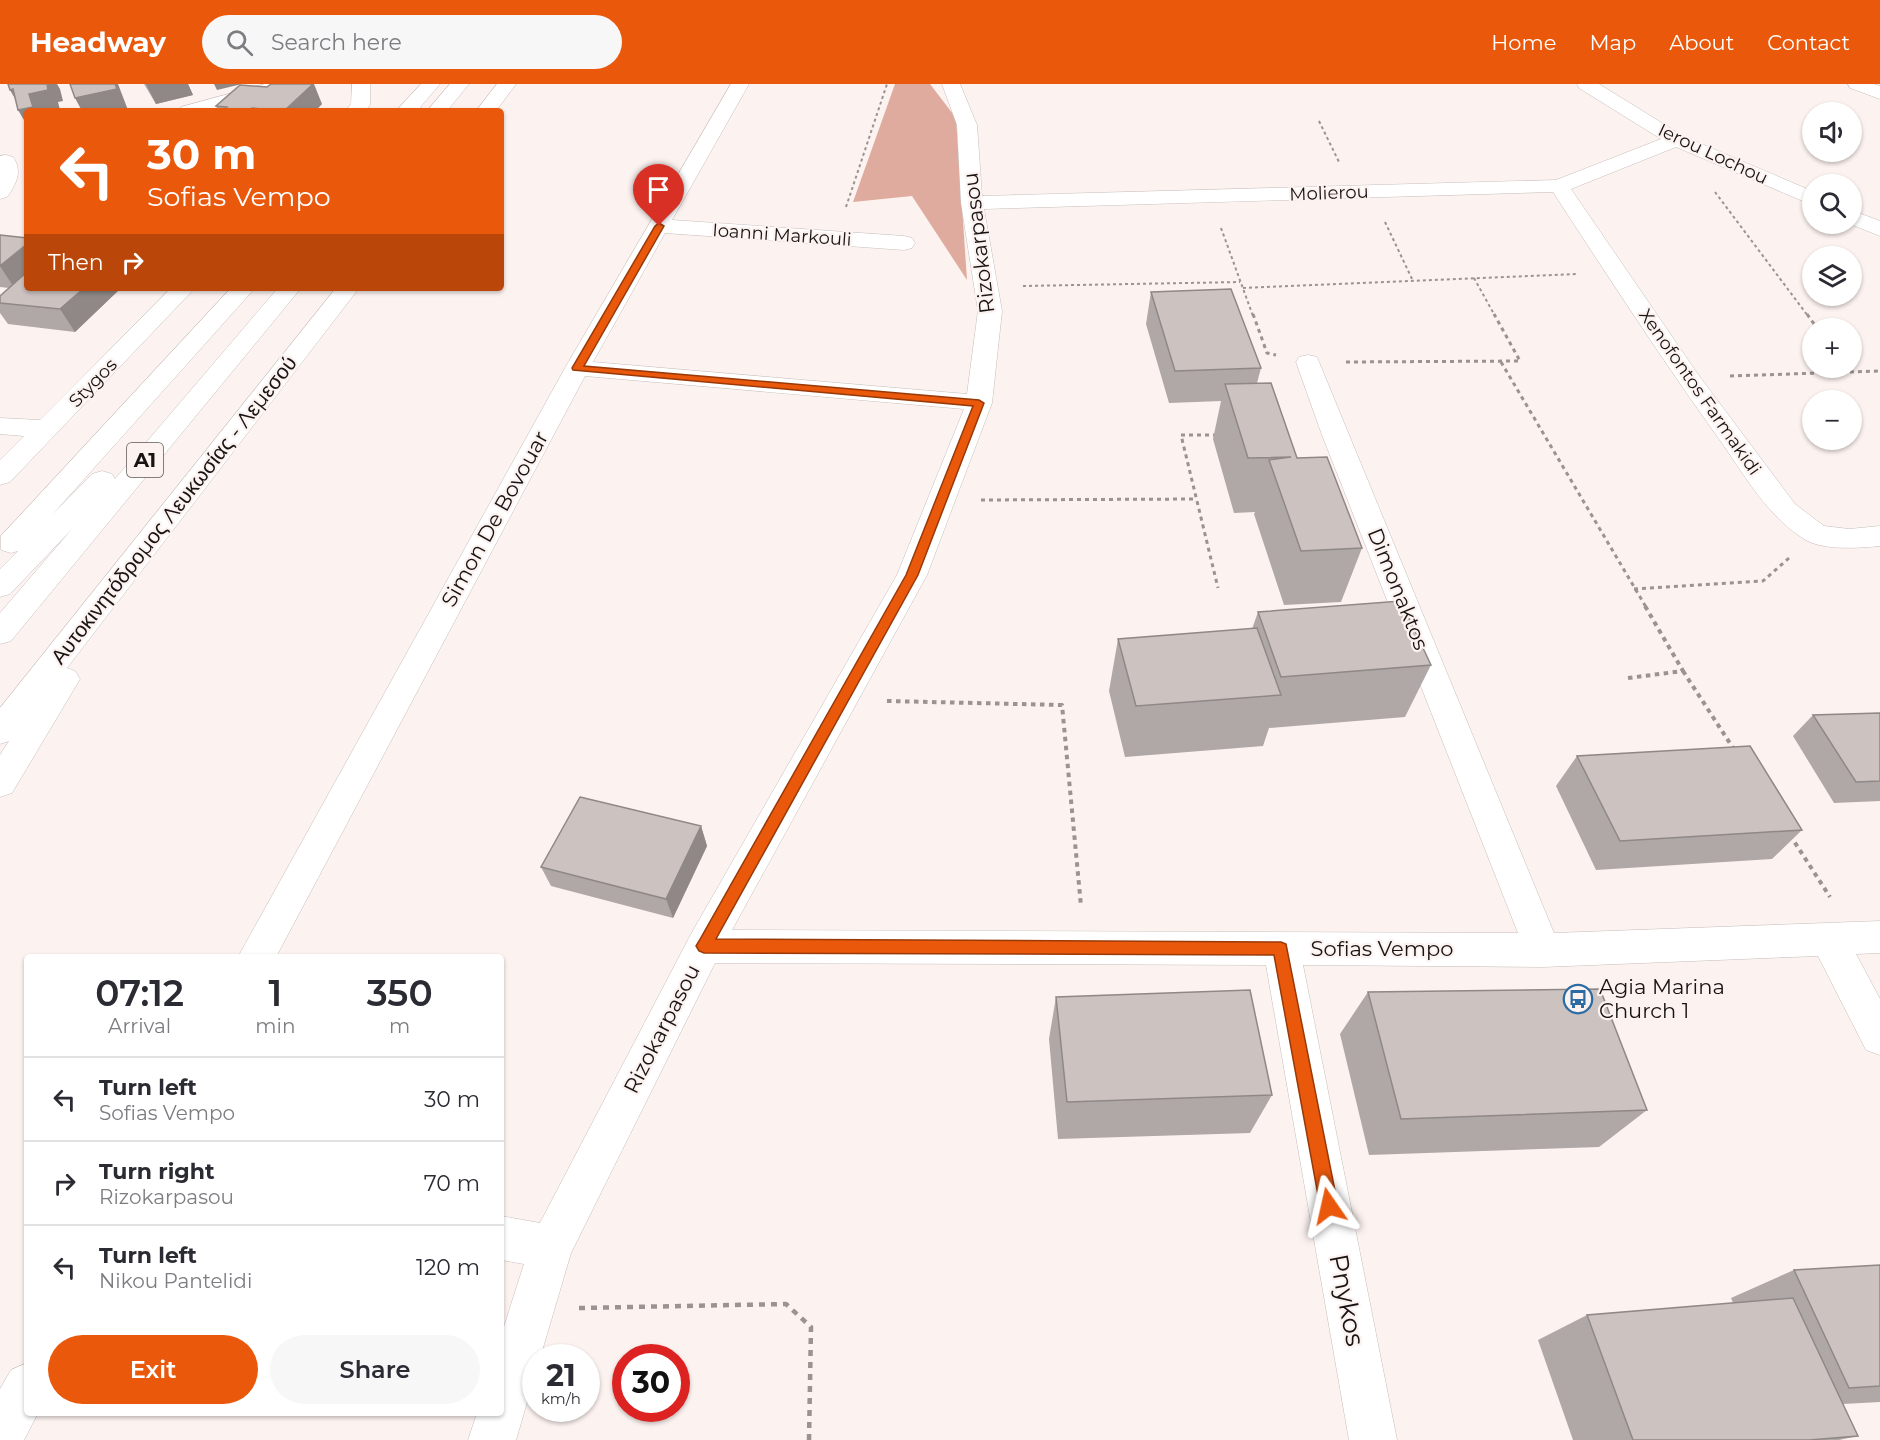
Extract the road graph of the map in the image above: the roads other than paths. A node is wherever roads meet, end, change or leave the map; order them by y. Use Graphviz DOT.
graph roads {
  1 [pos="286,84"];
  2 [pos="361,84"];
  3 [pos="431,84"];
  4 [pos="460,84"];
  5 [pos="507,84"];
  6 [pos="740,84"];
  7 [pos="951,84"];
  8 [pos="1586,84"];
  9 [pos="1857,84"];
  10 [pos="1880,93"];
  11 [pos="199,108"];
  12 [pos="357,108"];
  13 [pos="409,108"];
  14 [pos="440,108"];
  15 [pos="488,108"];
  16 [pos="1676,140"];
  17 [pos="24,156"];
  18 [pos="3,162"];
  19 [pos="1559,186"];
  20 [pos="0,193"];
  21 [pos="1802,195"];
  22 [pos="972,203"];
  23 [pos="1862,221"];
  24 [pos="659,226"];
  25 [pos="1880,229"];
  26 [pos="904,243"];
  27 [pos="181,291"];
  28 [pos="241,291"];
  29 [pos="287,291"];
  30 [pos="287,291"];
  31 [pos="346,291"];
  32 [pos="1308,362"];
  33 [pos="577,368"];
  34 [pos="979,403"];
  35 [pos="0,426"];
  36 [pos="48,429"];
  37 [pos="0,476"];
  38 [pos="1880,536"];
  39 [pos="142,553"];
  40 [pos="0,555"];
  41 [pos="0,587"];
  42 [pos="0,633"];
  43 [pos="0,731"];
  44 [pos="0,783"];
  45 [pos="1855,938"];
  46 [pos="704,946"];
  47 [pos="1281,948"];
  48 [pos="1543,950"];
  49 [pos="259,954"];
  50 [pos="1880,1037"];
  51 [pos="504,1239"];
  52 [pos="551,1247"];
  53 [pos="24,1392"];
  54 [pos="504,1401"];
  55 [pos="499,1416"];
  56 [pos="0,1437"];
  57 [pos="492,1440"];
  58 [pos="1373,1440"];
  1 -- 11 [label="main road"];
  2 -- 12 [label="main road"];
  3 -- 13 [label="main road"];
  4 -- 14 [label="main road"];
  5 -- 15 [label="main road"];
  6 -- 24 [label="main road, Simon De Bovouar"];
  7 -- 22 [label="main road, Rizokarpasou"];
  8 -- 16 [label="main road, Ierou Lochou"];
  9 -- 10 [label="main road"];
  16 -- 19 [label="main road, Molierou"];
  16 -- 21 [label="main road, Ierou Lochou"];
  17 -- 18 [label="main road"];
  18 -- 20 [label="main road"];
  19 -- 22 [label="main road, Molierou"];
  19 -- 38 [label="main road, Xenofontos Farmakidi"];
  22 -- 34 [label="main road, Rizokarpasou"];
  23 -- 25 [label="main road"];
  24 -- 26 [label="main road, Ioanni Markouli"];
  24 -- 33 [label="main road, Simon De Bovouar"];
  27 -- 36 [label="main road, Stygos"];
  28 -- 40 [label="main road"];
  29 -- 41 [label="main road"];
  30 -- 42 [label="main road, A1"];
  31 -- 39 [label="main road, Αυτοκινητόδρομος Λευκωσίας - Λεμεσού / A1"];
  32 -- 48 [label="main road, Dimonaktos"];
  33 -- 34 [label="main road"];
  33 -- 49 [label="main road, Simon De Bovouar"];
  34 -- 46 [label="main road, Rizokarpasou"];
  35 -- 36 [label="main road"];
  36 -- 37 [label="main road, Stygos"];
  39 -- 43 [label="main road, Αυτοκινητόδρομος Λευκωσίας - Λεμεσού / A1"];
  39 -- 44 [label="main road"];
  45 -- 48 [label="main road, Sofias Vempo"];
  45 -- 50 [label="main road"];
  46 -- 47 [label="main road, Sofias Vempo"];
  46 -- 52 [label="main road, Rizokarpasou"];
  47 -- 48 [label="main road, Sofias Vempo"];
  47 -- 58 [label="main road, Pnykos"];
  51 -- 52 [label="main road"];
  52 -- 54 [label="main road, Rizokarpasou"];
  53 -- 56 [label="main road"];
  55 -- 57 [label="main road, Rizokarpasou"];
}
